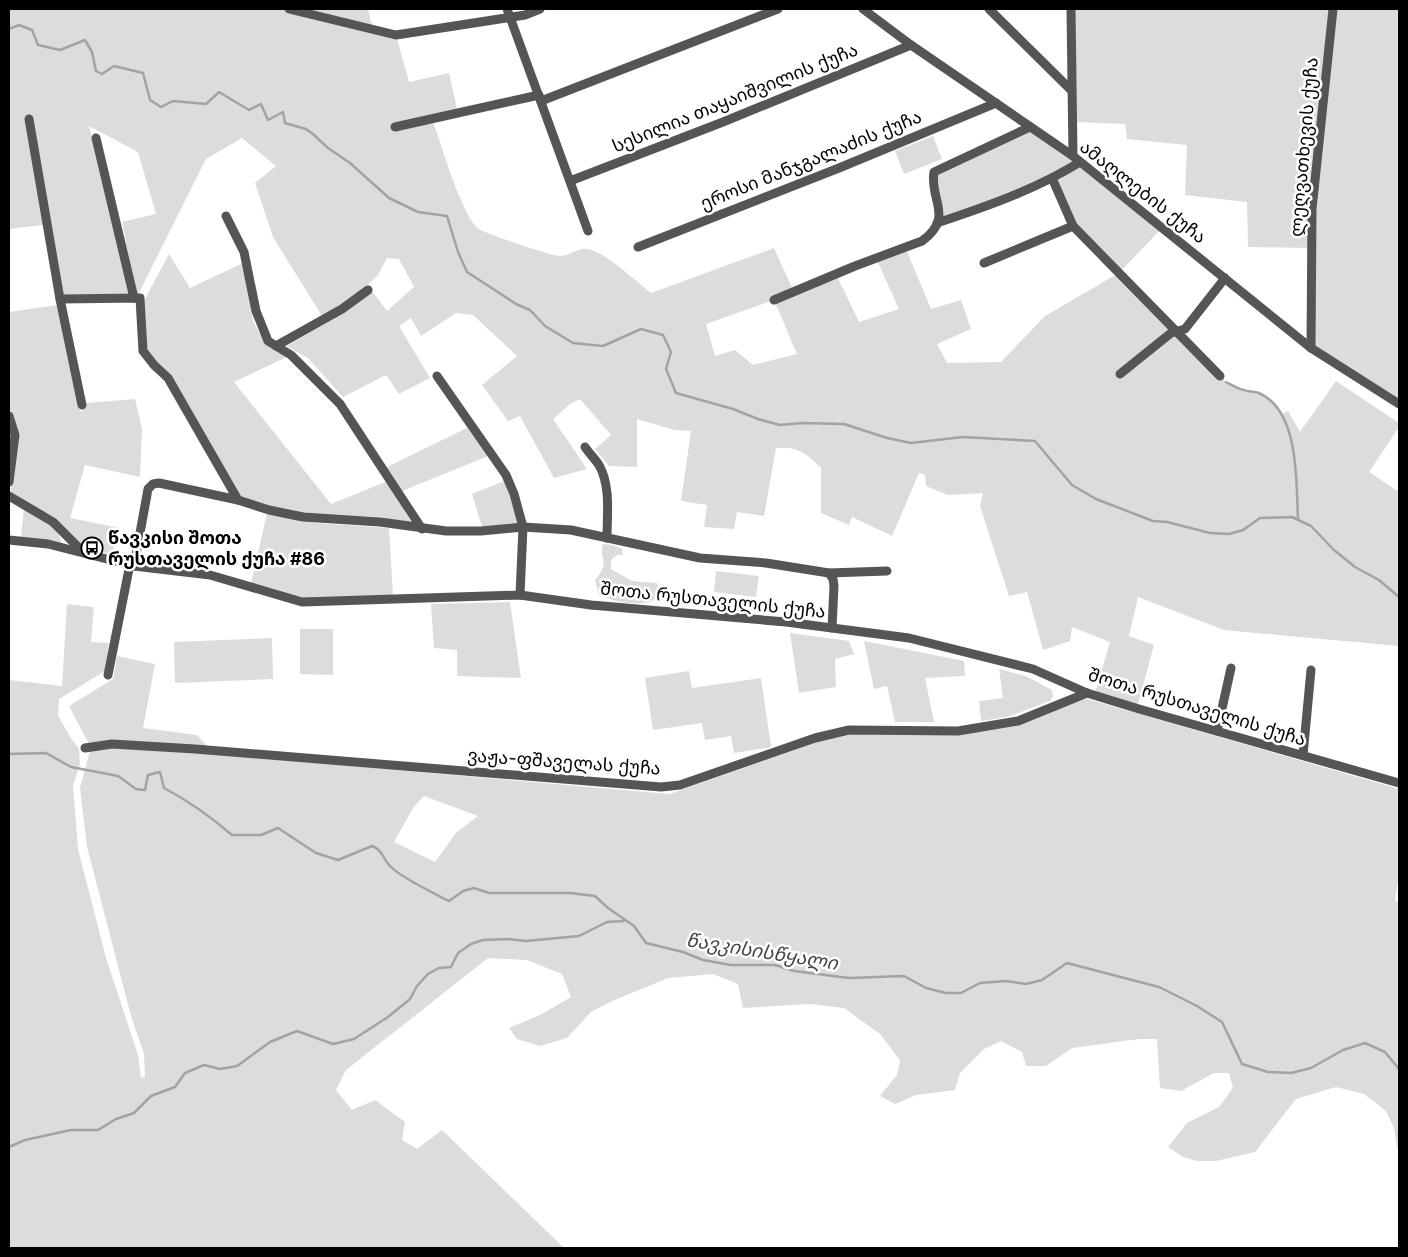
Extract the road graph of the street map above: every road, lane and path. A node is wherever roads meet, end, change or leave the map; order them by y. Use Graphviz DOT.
graph roads {
  1 [pos="288,9"];
  2 [pos="540,9"];
  3 [pos="778,9"];
  4 [pos="863,9"];
  5 [pos="990,9"];
  6 [pos="1071,9"];
  7 [pos="1333,9"];
  8 [pos="509,13"];
  9 [pos="911,45"];
  10 [pos="1071,90"];
  11 [pos="540,98"];
  12 [pos="996,103"];
  13 [pos="29,119"];
  14 [pos="395,127"];
  15 [pos="1030,127"];
  16 [pos="96,138"];
  17 [pos="1072,156"];
  18 [pos="1080,162"];
  19 [pos="1052,178"];
  20 [pos="570,181"];
  21 [pos="226,216"];
  22 [pos="937,223"];
  23 [pos="1073,226"];
  24 [pos="588,231"];
  25 [pos="638,247"];
  26 [pos="984,263"];
  27 [pos="1225,278"];
  28 [pos="368,290"];
  29 [pos="134,298"];
  30 [pos="60,299"];
  31 [pos="774,300"];
  32 [pos="1177,332"];
  33 [pos="276,346"];
  34 [pos="1311,348"];
  35 [pos="1120,374"];
  36 [pos="437,376"];
  37 [pos="1220,376"];
  38 [pos="82,404"];
  39 [pos="1399,404"];
  40 [pos="9,416"];
  41 [pos="584,447"];
  42 [pos="9,482"];
  43 [pos="9,496"];
  44 [pos="238,500"];
  45 [pos="523,528"];
  46 [pos="422,529"];
  47 [pos="607,538"];
  48 [pos="9,540"];
  49 [pos="83,552"];
  50 [pos="132,565"];
  51 [pos="887,571"];
  52 [pos="829,573"];
  53 [pos="520,595"];
  54 [pos="832,628"];
  55 [pos="1231,668"];
  56 [pos="1311,670"];
  57 [pos="108,675"];
  58 [pos="1087,693"];
  59 [pos="1217,731"];
  60 [pos="85,748"];
  61 [pos="1303,755"];
  62 [pos="1399,783"];
  1 -- 8 [label="street"];
  2 -- 8 [label="street"];
  3 -- 11 [label="street"];
  4 -- 9 [label="street, ამაღლების ქუჩა"];
  5 -- 10 [label="street"];
  6 -- 10 [label="street"];
  7 -- 34 [label="street, ლეღვათხევის ქუჩა"];
  8 -- 11 [label="street"];
  9 -- 12 [label="street, ამაღლების ქუჩა"];
  9 -- 20 [label="street, სესილია თაყაიშვილის ქუჩა"];
  10 -- 17 [label="street"];
  11 -- 14 [label="street"];
  11 -- 20 [label="street"];
  12 -- 15 [label="street, ამაღლების ქუჩა"];
  12 -- 25 [label="street, ეროსი მანჯგალაძის ქუჩა"];
  13 -- 30 [label="street"];
  15 -- 17 [label="street, ამაღლების ქუჩა"];
  15 -- 22 [label="street"];
  16 -- 29 [label="street"];
  17 -- 18 [label="street, ამაღლების ქუჩა"];
  18 -- 19 [label="street"];
  18 -- 27 [label="street, ამაღლების ქუჩა"];
  19 -- 22 [label="street"];
  19 -- 23 [label="street"];
  20 -- 24 [label="street"];
  21 -- 33 [label="street"];
  22 -- 31 [label="street"];
  23 -- 26 [label="street"];
  23 -- 32 [label="street"];
  27 -- 32 [label="street"];
  27 -- 34 [label="street, ამაღლების ქუჩა"];
  28 -- 33 [label="street"];
  29 -- 30 [label="street"];
  29 -- 44 [label="street"];
  30 -- 38 [label="street"];
  32 -- 35 [label="street"];
  32 -- 37 [label="street"];
  33 -- 46 [label="street"];
  34 -- 39 [label="street, ამაღლების ქუჩა"];
  36 -- 45 [label="street"];
  40 -- 42 [label="street"];
  41 -- 47 [label="street"];
  43 -- 49 [label="street"];
  44 -- 46 [label="street"];
  44 -- 50 [label="street"];
  45 -- 46 [label="street"];
  45 -- 47 [label="street"];
  45 -- 53 [label="street"];
  47 -- 52 [label="street"];
  48 -- 49 [label="street, შოთა რუსთაველის ქუჩა"];
  49 -- 50 [label="street, შოთა რუსთაველის ქუჩა"];
  50 -- 53 [label="street, შოთა რუსთაველის ქუჩა"];
  50 -- 57 [label="street"];
  51 -- 52 [label="street"];
  52 -- 54 [label="street"];
  53 -- 54 [label="street, შოთა რუსთაველის ქუჩა"];
  54 -- 58 [label="street, შოთა რუსთაველის ქუჩა"];
  55 -- 59 [label="street"];
  56 -- 61 [label="street"];
  58 -- 59 [label="street, შოთა რუსთაველის ქუჩა"];
  58 -- 60 [label="street, ვაჟა-ფშაველას ქუჩა"];
  59 -- 61 [label="street, შოთა რუსთაველის ქუჩა"];
  61 -- 62 [label="street, შოთა რუსთაველის ქუჩა"];
}
